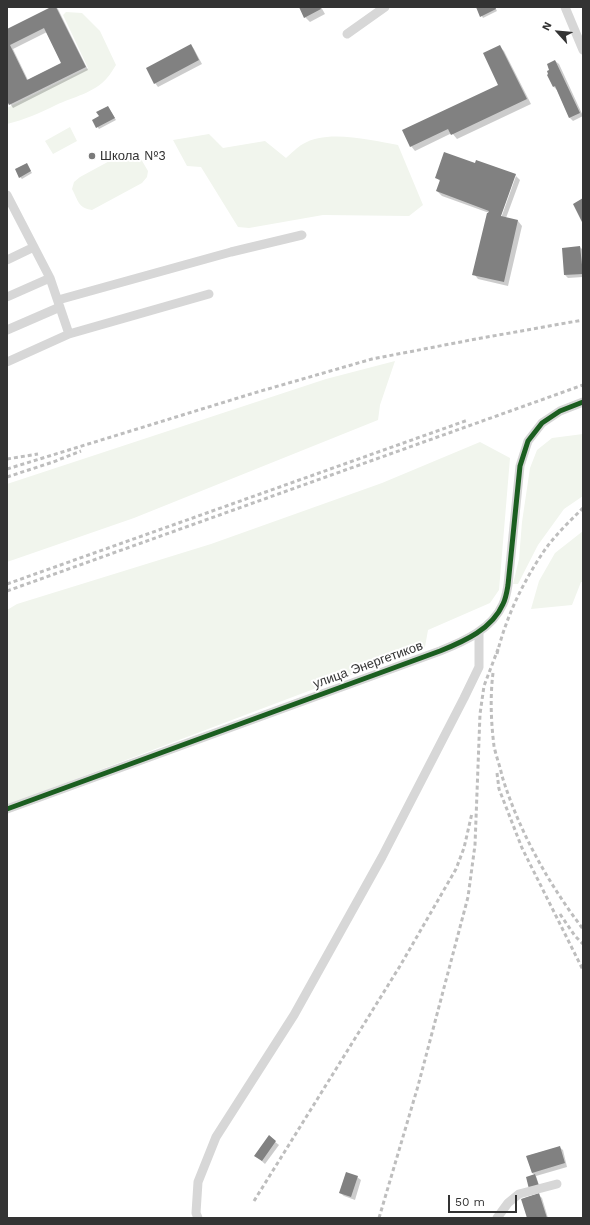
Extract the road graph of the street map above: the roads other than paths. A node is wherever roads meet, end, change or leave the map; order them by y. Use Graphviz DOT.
graph roads {
  1 [pos="385,7"];
  2 [pos="565,7"];
  3 [pos="347,34"];
  4 [pos="583,50"];
  5 [pos="7,196"];
  6 [pos="302,235"];
  7 [pos="34,247"];
  8 [pos="7,260"];
  9 [pos="50,278"];
  10 [pos="209,294"];
  11 [pos="7,297"];
  12 [pos="59,304"];
  13 [pos="7,330"];
  14 [pos="69,334"];
  15 [pos="7,362"];
  16 [pos="583,402"];
  17 [pos="480,632"];
  18 [pos="7,809"];
  19 [pos="557,1184"];
  20 [pos="198,1218"];
  21 [pos="497,1218"];
  1 -- 3 [label="street"];
  2 -- 4 [label="street"];
  5 -- 7 [label="street"];
  6 -- 12 [label="street"];
  7 -- 8 [label="street"];
  7 -- 9 [label="street"];
  9 -- 11 [label="street"];
  9 -- 12 [label="street"];
  10 -- 14 [label="street"];
  12 -- 13 [label="street"];
  12 -- 14 [label="street"];
  14 -- 15 [label="street"];
  16 -- 17 [label="street, улица Энергетиков"];
  17 -- 18 [label="street, улица Энергетиков"];
  17 -- 20 [label="street"];
  19 -- 21 [label="street"];
}
